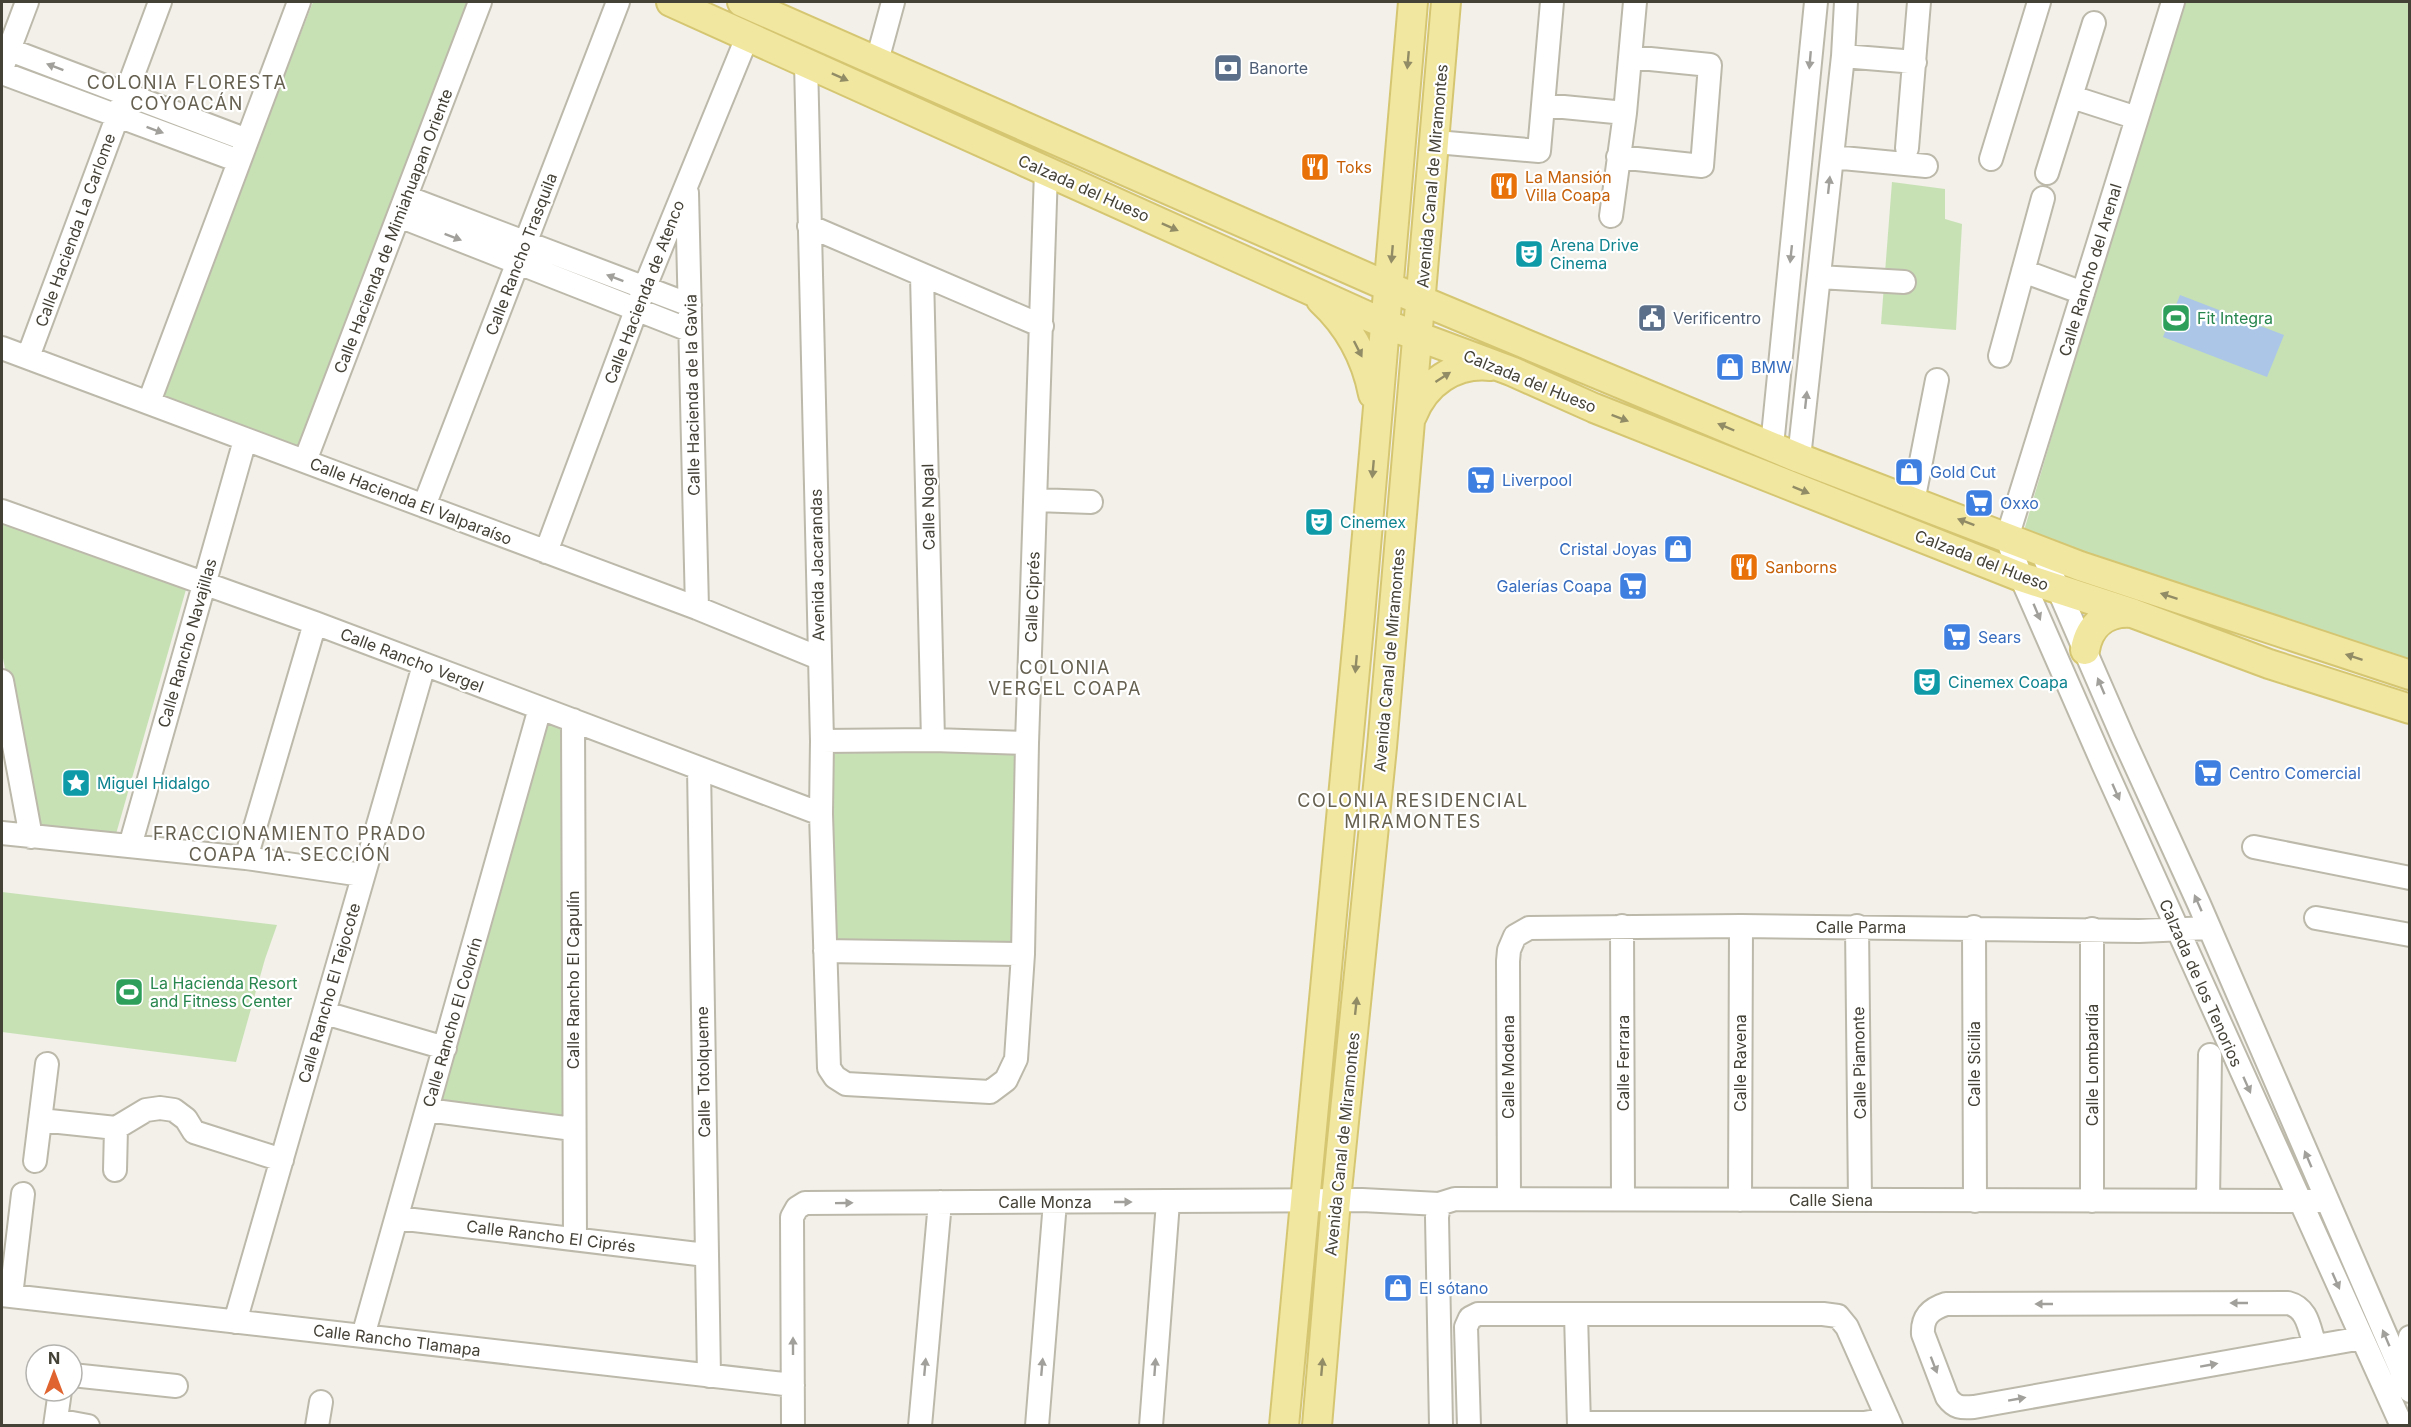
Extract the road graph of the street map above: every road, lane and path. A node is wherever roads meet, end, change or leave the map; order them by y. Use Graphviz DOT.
graph roads {
  1 [pos="27,2"];
  2 [pos="160,2"];
  3 [pos="299,2"];
  4 [pos="480,2"];
  5 [pos="618,2"];
  6 [pos="742,2"];
  7 [pos="893,2"];
  8 [pos="1413,2"];
  9 [pos="1446,2"];
  10 [pos="1552,2"];
  11 [pos="1635,2"];
  12 [pos="1816,2"];
  13 [pos="1846,2"];
  14 [pos="1919,2"];
  15 [pos="2038,2"];
  16 [pos="2173,2"];
  17 [pos="685,4"];
  18 [pos="2094,22"];
  19 [pos="748,35"];
  20 [pos="1843,56"];
  21 [pos="1629,57"];
  22 [pos="3,60"];
  23 [pos="876,61"];
  24 [pos="806,62"];
  25 [pos="1915,62"];
  26 [pos="126,94"];
  27 [pos="2072,97"];
  28 [pos="1543,105"];
  29 [pos="1624,113"];
  30 [pos="118,116"];
  31 [pos="2137,118"];
  32 [pos="247,140"];
  33 [pos="1436,142"];
  34 [pos="1906,148"];
  35 [pos="1617,157"];
  36 [pos="1832,157"];
  37 [pos="1991,159"];
  38 [pos="239,161"];
  39 [pos="1926,166"];
  40 [pos="1046,171"];
  41 [pos="2047,173"];
  42 [pos="687,183"];
  43 [pos="2043,198"];
  44 [pos="403,207"];
  45 [pos="1611,216"];
  46 [pos="809,226"];
  47 [pos="1794,226"];
  48 [pos="1824,230"];
  49 [pos="521,253"];
  50 [pos="2023,272"];
  51 [pos="922,275"];
  52 [pos="1819,277"];
  53 [pos="1904,282"];
  54 [pos="1389,287"];
  55 [pos="1307,289"];
  56 [pos="2083,293"];
  57 [pos="640,299"];
  58 [pos="1422,300"];
  59 [pos="690,305"];
  60 [pos="1385,324"];
  61 [pos="1042,326"];
  62 [pos="689,330"];
  63 [pos="1417,337"];
  64 [pos="2,348"];
  65 [pos="28,357"];
  66 [pos="2000,357"];
  67 [pos="1511,371"];
  68 [pos="1937,380"];
  69 [pos="149,402"];
  70 [pos="1410,423"];
  71 [pos="1376,436"];
  72 [pos="245,440"];
  73 [pos="1772,446"];
  74 [pos="1799,458"];
  75 [pos="305,461"];
  76 [pos="1036,500"];
  77 [pos="1091,501"];
  78 [pos="1913,502"];
  79 [pos="424,506"];
  80 [pos="2,511"];
  81 [pos="2007,538"];
  82 [pos="546,552"];
  83 [pos="2042,552"];
  84 [pos="2021,577"];
  85 [pos="204,583"];
  86 [pos="2059,590"];
  87 [pos="697,608"];
  88 [pos="2132,613"];
  89 [pos="315,624"];
  90 [pos="2085,650"];
  91 [pos="819,658"];
  92 [pos="424,665"];
  93 [pos="2409,675"];
  94 [pos="2,681"];
  95 [pos="540,708"];
  96 [pos="2409,709"];
  97 [pos="573,720"];
  98 [pos="933,740"];
  99 [pos="822,741"];
  100 [pos="1027,743"];
  101 [pos="699,768"];
  102 [pos="821,814"];
  103 [pos="2,833"];
  104 [pos="32,837"];
  105 [pos="130,846"];
  106 [pos="2254,847"];
  107 [pos="246,858"];
  108 [pos="362,875"];
  109 [pos="2409,878"];
  110 [pos="2316,918"];
  111 [pos="1622,926"];
  112 [pos="1741,926"];
  113 [pos="1857,926"];
  114 [pos="1974,927"];
  115 [pos="2209,928"];
  116 [pos="2092,929"];
  117 [pos="2177,930"];
  118 [pos="2409,935"];
  119 [pos="1515,936"];
  120 [pos="825,951"];
  121 [pos="1023,954"];
  122 [pos="2227,968"];
  123 [pos="2201,981"];
  124 [pos="324,1013"];
  125 [pos="445,1048"];
  126 [pos="2210,1055"];
  127 [pos="1016,1059"];
  128 [pos="46,1064"];
  129 [pos="427,1110"];
  130 [pos="40,1120"];
  131 [pos="116,1128"];
  132 [pos="573,1130"];
  133 [pos="282,1160"];
  134 [pos="35,1161"];
  135 [pos="115,1170"];
  136 [pos="22,1194"];
  137 [pos="1509,1199"];
  138 [pos="1623,1199"];
  139 [pos="1305,1200"];
  140 [pos="1336,1200"];
  141 [pos="1740,1200"];
  142 [pos="1860,1200"];
  143 [pos="1975,1201"];
  144 [pos="2092,1201"];
  145 [pos="2208,1201"];
  146 [pos="2299,1201"];
  147 [pos="2326,1201"];
  148 [pos="940,1202"];
  149 [pos="1055,1202"];
  150 [pos="1168,1202"];
  151 [pos="1439,1204"];
  152 [pos="397,1218"];
  153 [pos="575,1239"];
  154 [pos="2347,1249"];
  155 [pos="2322,1250"];
  156 [pos="706,1255"];
  157 [pos="6,1295"];
  158 [pos="1576,1314"];
  159 [pos="235,1322"];
  160 [pos="363,1336"];
  161 [pos="2409,1337"];
  162 [pos="2362,1338"];
  163 [pos="2315,1346"];
  164 [pos="84,1376"];
  165 [pos="709,1376"];
  166 [pos="2402,1384"];
  167 [pos="793,1385"];
  168 [pos="176,1386"];
  169 [pos="321,1402"];
  170 [pos="58,1403"];
  171 [pos="1890,1422"];
  172 [pos="55,1423"];
  173 [pos="1579,1424"];
  174 [pos="1691,1424"];
  175 [pos="1773,1424"];
  176 [pos="88,1425"];
  177 [pos="317,1425"];
  178 [pos="793,1425"];
  179 [pos="920,1425"];
  180 [pos="1037,1425"];
  181 [pos="1150,1425"];
  182 [pos="1284,1425"];
  183 [pos="1317,1425"];
  184 [pos="1441,1425"];
  185 [pos="1469,1425"];
  186 [pos="2402,1425"];
  1 -- 22 [label="street"];
  2 -- 26 [label="street, Calle Hacienda La Carlome"];
  3 -- 32 [label="street"];
  4 -- 44 [label="street, Calle Hacienda de Mimiahuapan Oriente"];
  5 -- 49 [label="street, Calle Rancho Trasquila"];
  6 -- 23 [label="main road, Calzada del Hueso"];
  7 -- 23 [label="street"];
  8 -- 54 [label="main road, Avenida Canal de Miramontes, one-way"];
  9 -- 33 [label="main road, Avenida Canal de Miramontes"];
  10 -- 28 [label="street"];
  11 -- 21 [label="street"];
  12 -- 47 [label="street, one-way"];
  13 -- 20 [label="street"];
  14 -- 25 [label="street"];
  15 -- 37 [label="street"];
  16 -- 31 [label="street, Calle Rancho del Arenal"];
  17 -- 19 [label="main road, Calzada del Hueso"];
  18 -- 27 [label="street"];
  19 -- 24 [label="main road, Calzada del Hueso"];
  19 -- 42 [label="street, Calle Hacienda de Atenco"];
  20 -- 25 [label="street"];
  20 -- 36 [label="street"];
  21 -- 29 [label="street"];
  21 -- 35 [label="street"];
  26 -- 22 [label="street, one-way"];
  22 -- 30 [label="street"];
  23 -- 54 [label="main road, Calzada del Hueso"];
  24 -- 40 [label="main road, Calzada del Hueso, one-way"];
  24 -- 46 [label="street, Avenida Jacarandas"];
  25 -- 34 [label="street"];
  26 -- 30 [label="street, Calle Hacienda La Carlome"];
  26 -- 32 [label="street"];
  27 -- 31 [label="street"];
  27 -- 41 [label="street"];
  28 -- 29 [label="street"];
  28 -- 33 [label="street"];
  29 -- 35 [label="street"];
  30 -- 38 [label="street, one-way"];
  30 -- 65 [label="street, Calle Hacienda La Carlome"];
  31 -- 56 [label="street, Calle Rancho del Arenal"];
  32 -- 38 [label="street"];
  33 -- 58 [label="main road, Avenida Canal de Miramontes"];
  35 -- 45 [label="street"];
  36 -- 39 [label="street"];
  48 -- 36 [label="street, one-way"];
  38 -- 69 [label="street"];
  40 -- 55 [label="main road, Calzada del Hueso, one-way"];
  40 -- 61 [label="street, Calle Ciprés"];
  42 -- 57 [label="street, Calle Hacienda de Atenco"];
  42 -- 59 [label="street, Calle Hacienda de la Gavia"];
  43 -- 50 [label="street"];
  44 -- 49 [label="street"];
  44 -- 75 [label="street, Calle Hacienda de Mimiahuapan Oriente"];
  46 -- 51 [label="street"];
  46 -- 91 [label="street, Avenida Jacarandas"];
  47 -- 48 [label="street"];
  47 -- 73 [label="street, one-way"];
  48 -- 52 [label="street"];
  49 -- 57 [label="street"];
  49 -- 79 [label="street, Calle Rancho Trasquila"];
  50 -- 56 [label="street"];
  50 -- 66 [label="street"];
  51 -- 61 [label="street"];
  51 -- 98 [label="street, Calle Nogal"];
  52 -- 53 [label="street"];
  74 -- 52 [label="street, one-way"];
  54 -- 58 [label="main road, Calzada del Hueso"];
  54 -- 60 [label="main road, Avenida Canal de Miramontes"];
  55 -- 60 [label="main road, Calzada del Hueso"];
  55 -- 71 [label="main road, one-way"];
  56 -- 81 [label="street, Calle Rancho del Arenal"];
  57 -- 59 [label="street"];
  57 -- 62 [label="street"];
  57 -- 82 [label="street, Calle Hacienda de Atenco"];
  58 -- 63 [label="main road, Avenida Canal de Miramontes"];
  73 -- 58 [label="main road, Calzada del Hueso, one-way"];
  59 -- 62 [label="street, Calle Hacienda de la Gavia"];
  60 -- 63 [label="main road, Calzada del Hueso"];
  60 -- 71 [label="main road, Avenida Canal de Miramontes"];
  61 -- 76 [label="street, Calle Ciprés"];
  62 -- 87 [label="street, Calle Hacienda de la Gavia"];
  63 -- 67 [label="main road, Calzada del Hueso"];
  63 -- 70 [label="main road, Avenida Canal de Miramontes"];
  64 -- 65 [label="street, Calle Hacienda El Valparaíso"];
  65 -- 69 [label="street, Calle Hacienda El Valparaíso"];
  70 -- 67 [label="main road, one-way"];
  67 -- 84 [label="main road, Calzada del Hueso, one-way"];
  68 -- 78 [label="street"];
  69 -- 72 [label="street, Calle Hacienda El Valparaíso"];
  140 -- 70 [label="main road, Avenida Canal de Miramontes, one-way"];
  71 -- 139 [label="main road, Avenida Canal de Miramontes, one-way"];
  72 -- 75 [label="street, Calle Hacienda El Valparaíso"];
  72 -- 85 [label="street, Calle Rancho Navajillas"];
  73 -- 74 [label="main road, Calzada del Hueso"];
  74 -- 78 [label="main road, Calzada del Hueso"];
  75 -- 79 [label="street, Calle Hacienda El Valparaíso"];
  76 -- 77 [label="street"];
  76 -- 100 [label="street, Calle Ciprés"];
  81 -- 78 [label="main road, Calzada del Hueso, one-way"];
  79 -- 82 [label="street, Calle Hacienda El Valparaíso"];
  80 -- 85 [label="street, Calle Rancho Vergel"];
  81 -- 83 [label="main road, Calzada del Hueso"];
  81 -- 84 [label="street, Calzada de los Tenorios"];
  82 -- 87 [label="street, Calle Hacienda El Valparaíso"];
  83 -- 86 [label="street, Calzada de los Tenorios"];
  93 -- 83 [label="main road, Calzada del Hueso, one-way"];
  84 -- 86 [label="main road, Calzada del Hueso"];
  84 -- 117 [label="street, Calzada de los Tenorios, one-way"];
  85 -- 89 [label="street, Calle Rancho Vergel"];
  85 -- 105 [label="street, Calle Rancho Navajillas"];
  86 -- 88 [label="main road, Calzada del Hueso"];
  86 -- 90 [label="street, Calzada de los Tenorios"];
  87 -- 91 [label="street, Calle Hacienda El Valparaíso"];
  88 -- 90 [label="main road"];
  88 -- 96 [label="main road, Calzada del Hueso"];
  89 -- 92 [label="street, Calle Rancho Vergel"];
  89 -- 107 [label="street"];
  115 -- 90 [label="street, Calzada de los Tenorios, one-way"];
  91 -- 99 [label="street, Avenida Jacarandas"];
  92 -- 95 [label="street, Calle Rancho Vergel"];
  92 -- 108 [label="street, Calle Rancho El Tejocote"];
  94 -- 104 [label="street"];
  95 -- 97 [label="street, Calle Rancho Vergel"];
  95 -- 125 [label="street, Calle Rancho El Colorín"];
  97 -- 101 [label="street, Calle Rancho Vergel"];
  97 -- 132 [label="street, Calle Rancho El Capulín"];
  98 -- 99 [label="street"];
  98 -- 100 [label="street"];
  99 -- 102 [label="street, Avenida Jacarandas"];
  100 -- 121 [label="street, Calle Ciprés"];
  101 -- 102 [label="street, Calle Rancho Vergel"];
  101 -- 156 [label="street, Calle Totolqueme"];
  102 -- 120 [label="street, Avenida Jacarandas"];
  103 -- 104 [label="street"];
  104 -- 105 [label="street"];
  105 -- 107 [label="street"];
  106 -- 109 [label="street"];
  107 -- 108 [label="street"];
  108 -- 124 [label="street, Calle Rancho El Tejocote"];
  110 -- 118 [label="street"];
  111 -- 112 [label="street, Calle Parma"];
  111 -- 119 [label="street, Calle Parma"];
  111 -- 138 [label="street, Calle Ferrara"];
  112 -- 113 [label="street, Calle Parma"];
  112 -- 141 [label="street, Calle Ravena"];
  113 -- 114 [label="street, Calle Parma"];
  113 -- 142 [label="street, Calle Piamonte"];
  114 -- 116 [label="street, Calle Parma"];
  114 -- 143 [label="street, Calle Sicilia"];
  115 -- 117 [label="street, Calle Parma"];
  115 -- 122 [label="street, Calzada de los Tenorios"];
  116 -- 117 [label="street, Calle Parma"];
  116 -- 144 [label="street, Calle Lombardía"];
  117 -- 123 [label="street, Calzada de los Tenorios"];
  119 -- 137 [label="street, Calle Modena"];
  120 -- 121 [label="street"];
  120 -- 127 [label="street, Avenida Jacarandas"];
  121 -- 127 [label="street, Calle Ciprés"];
  122 -- 123 [label="street"];
  147 -- 122 [label="street, Calzada de los Tenorios, one-way"];
  123 -- 146 [label="street, Calzada de los Tenorios, one-way"];
  124 -- 125 [label="street"];
  124 -- 133 [label="street, Calle Rancho El Tejocote"];
  125 -- 129 [label="street, Calle Rancho El Colorín"];
  126 -- 145 [label="street"];
  128 -- 130 [label="street"];
  129 -- 132 [label="street"];
  129 -- 152 [label="street, Calle Rancho El Colorín"];
  130 -- 131 [label="street"];
  130 -- 134 [label="street"];
  131 -- 133 [label="street"];
  131 -- 135 [label="street"];
  132 -- 153 [label="street, Calle Rancho El Capulín"];
  133 -- 159 [label="street, Calle Rancho El Tejocote"];
  136 -- 157 [label="street"];
  137 -- 138 [label="street, Calle Siena"];
  137 -- 151 [label="street, Calle Siena"];
  138 -- 141 [label="street, Calle Siena"];
  139 -- 140 [label="street, Calle Siena"];
  139 -- 150 [label="street, Calle Monza"];
  139 -- 182 [label="main road, Avenida Canal de Miramontes"];
  140 -- 151 [label="street, Calle Siena"];
  183 -- 140 [label="main road, Avenida Canal de Miramontes, one-way"];
  141 -- 142 [label="street, Calle Siena"];
  142 -- 143 [label="street, Calle Siena"];
  143 -- 144 [label="street, Calle Siena"];
  144 -- 145 [label="street, Calle Siena"];
  145 -- 146 [label="street, Calle Siena"];
  146 -- 147 [label="street, Calle Siena"];
  146 -- 155 [label="street, Calzada de los Tenorios"];
  147 -- 154 [label="street, Calzada de los Tenorios"];
  148 -- 149 [label="street, Calle Monza"];
  167 -- 148 [label="street, Calle Monza, one-way"];
  179 -- 148 [label="street, one-way"];
  149 -- 150 [label="street, Calle Monza, one-way"];
  180 -- 149 [label="street, one-way"];
  181 -- 150 [label="street, one-way"];
  151 -- 184 [label="street"];
  152 -- 153 [label="street, Calle Rancho El Ciprés"];
  152 -- 160 [label="street, Calle Rancho El Colorín"];
  153 -- 156 [label="street, Calle Rancho El Ciprés"];
  154 -- 155 [label="street"];
  166 -- 154 [label="street, Calzada de los Tenorios, one-way"];
  155 -- 162 [label="street, Calzada de los Tenorios, one-way"];
  156 -- 165 [label="street, Calle Totolqueme"];
  157 -- 159 [label="street, Calle Rancho Tlamapa"];
  158 -- 171 [label="street"];
  158 -- 173 [label="street"];
  158 -- 185 [label="street"];
  159 -- 160 [label="street, Calle Rancho Tlamapa"];
  160 -- 165 [label="street, Calle Rancho Tlamapa"];
  161 -- 166 [label="street"];
  162 -- 163 [label="street"];
  162 -- 166 [label="street, Calzada de los Tenorios"];
  163 -- 163 [label="street, one-way"];
  164 -- 168 [label="street"];
  165 -- 167 [label="street, Calle Rancho Tlamapa"];
  166 -- 186 [label="street, Calzada de los Tenorios"];
  167 -- 178 [label="street"];
  169 -- 177 [label="street"];
  170 -- 172 [label="street"];
  171 -- 175 [label="street"];
  172 -- 176 [label="street"];
  173 -- 174 [label="street"];
  174 -- 175 [label="street"];
}
